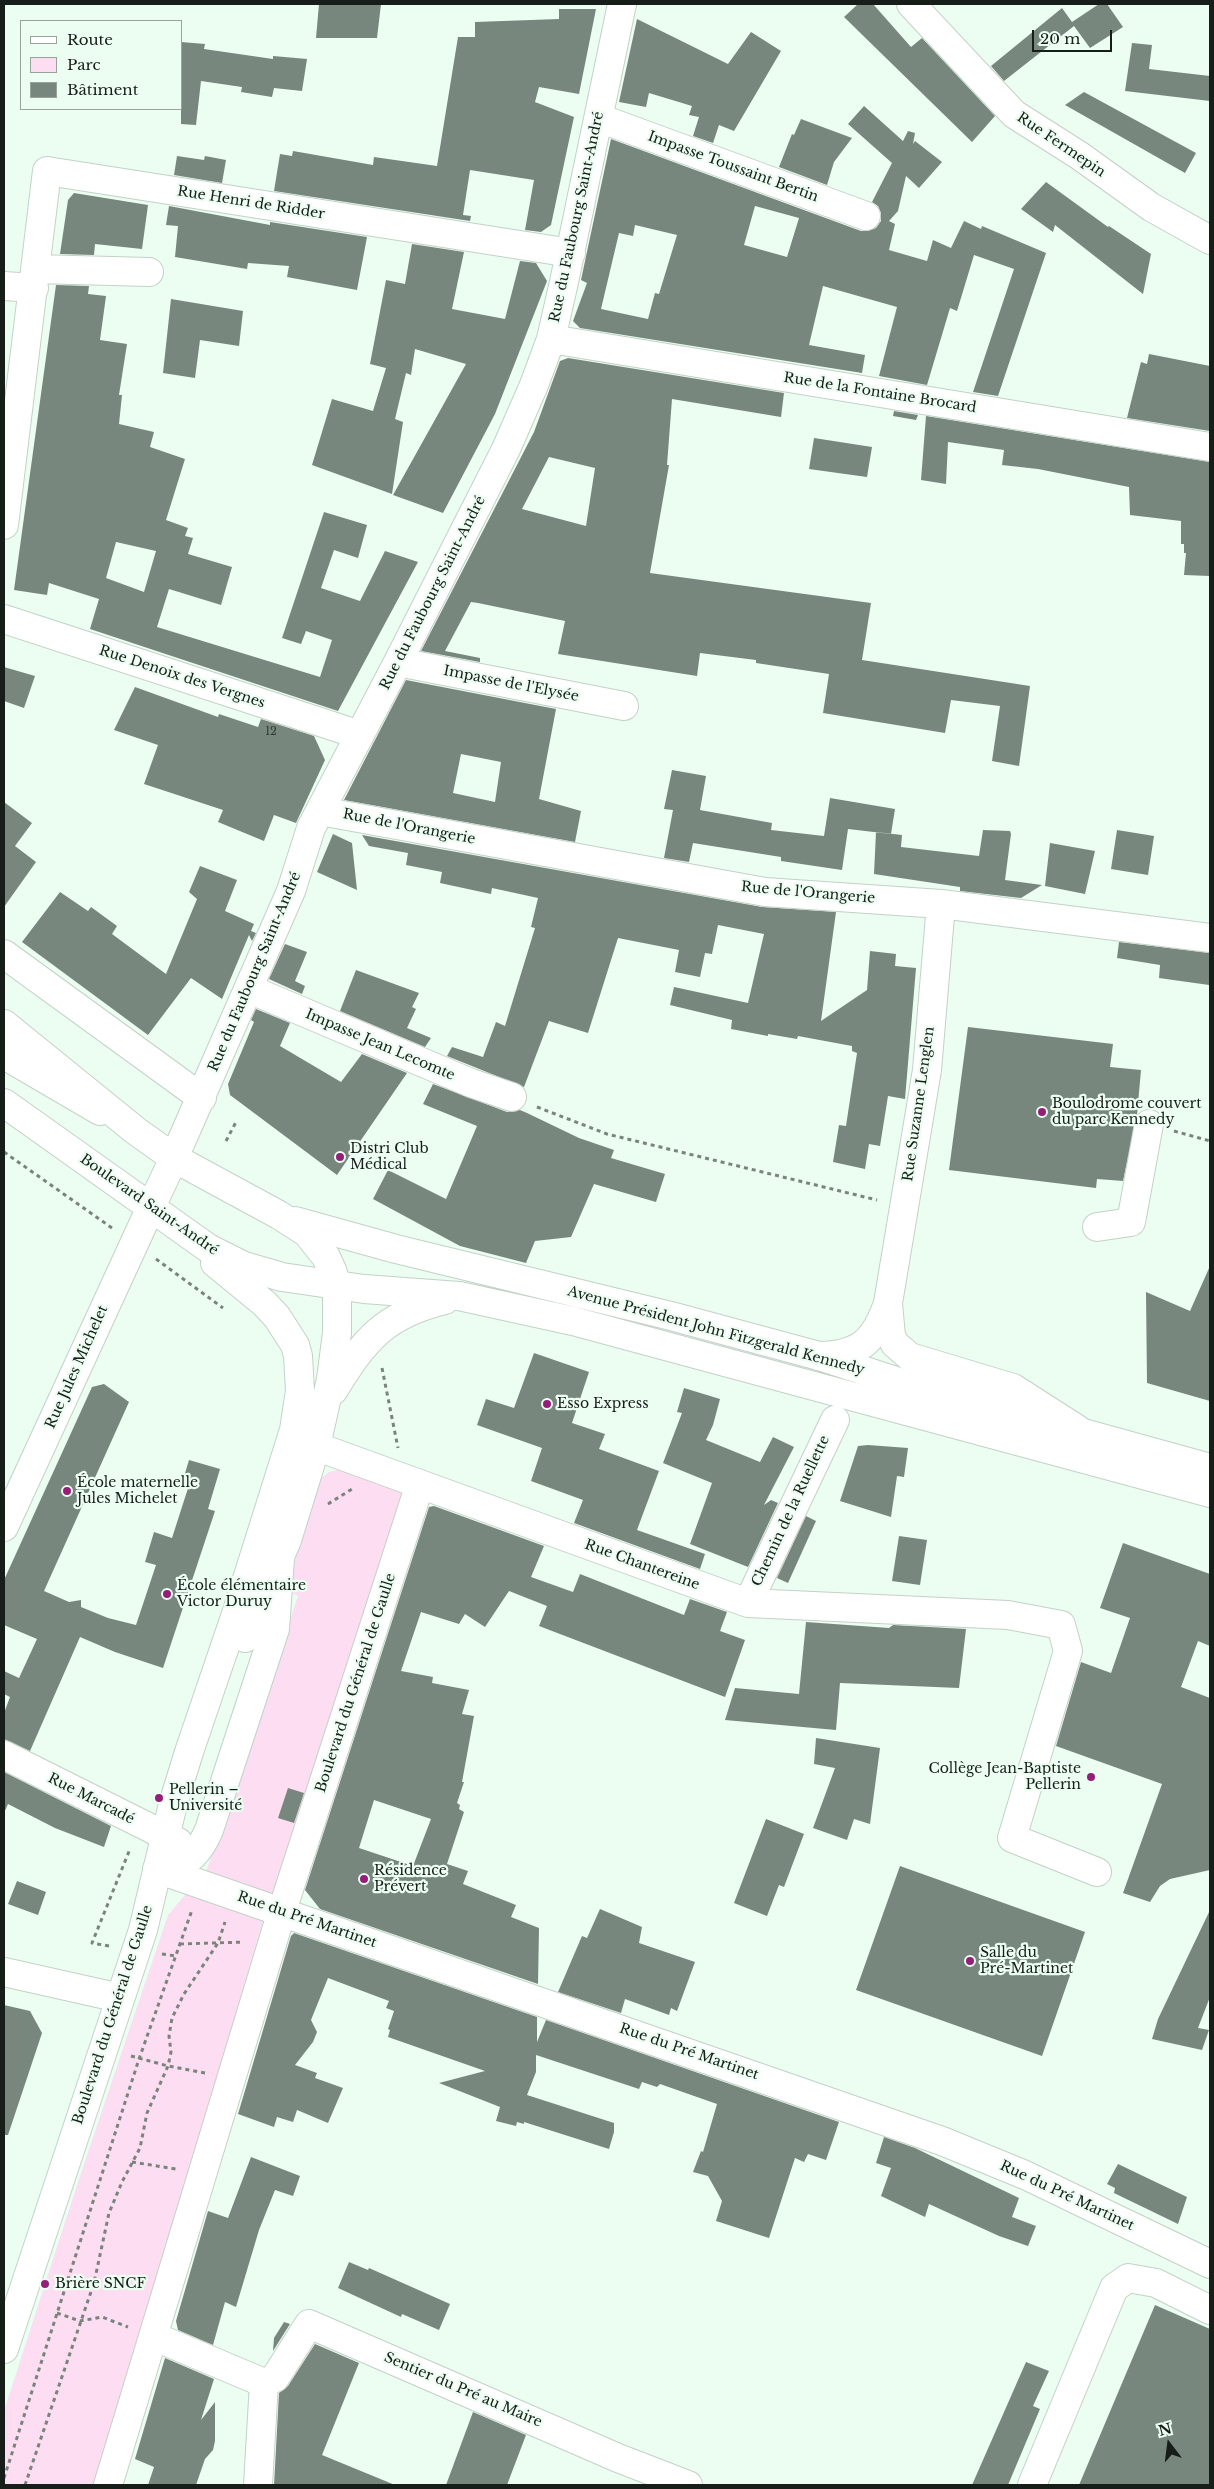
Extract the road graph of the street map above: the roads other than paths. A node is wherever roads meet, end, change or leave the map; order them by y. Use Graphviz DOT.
graph roads {
  1 [pos="622,4"];
  2 [pos="911,4"];
  3 [pos="599,118"];
  4 [pos="866,216"];
  5 [pos="1210,240"];
  6 [pos="571,253"];
  7 [pos="150,272"];
  8 [pos="35,278"];
  9 [pos="4,286"];
  10 [pos="551,338"];
  11 [pos="1210,447"];
  12 [pos="4,525"];
  13 [pos="4,619"];
  14 [pos="398,662"];
  15 [pos="624,706"];
  16 [pos="360,735"];
  17 [pos="320,811"];
  18 [pos="940,904"];
  19 [pos="1210,938"];
  20 [pos="4,954"];
  21 [pos="249,989"];
  22 [pos="4,1024"];
  23 [pos="4,1031"];
  24 [pos="31,1047"];
  25 [pos="4,1055"];
  26 [pos="512,1097"];
  27 [pos="202,1098"];
  28 [pos="4,1103"];
  29 [pos="1149,1124"];
  30 [pos="136,1131"];
  31 [pos="174,1158"];
  32 [pos="151,1207"];
  33 [pos="279,1215"];
  34 [pos="1097,1227"];
  35 [pos="182,1230"];
  36 [pos="337,1286"];
  37 [pos="458,1296"];
  38 [pos="888,1303"];
  39 [pos="819,1356"];
  40 [pos="326,1402"];
  41 [pos="835,1420"];
  42 [pos="1086,1434"];
  43 [pos="304,1442"];
  44 [pos="1210,1468"];
  45 [pos="412,1481"];
  46 [pos="1210,1493"];
  47 [pos="4,1527"];
  48 [pos="280,1557"];
  49 [pos="748,1603"];
  50 [pos="4,1755"];
  51 [pos="172,1839"];
  52 [pos="162,1871"];
  53 [pos="1097,1872"];
  54 [pos="282,1911"];
  55 [pos="4,1972"];
  56 [pos="120,1998"];
  57 [pos="1210,2264"];
  58 [pos="1210,2310"];
  59 [pos="153,2336"];
  60 [pos="4,2349"];
  61 [pos="264,2383"];
  62 [pos="108,2485"];
  63 [pos="258,2485"];
  64 [pos="688,2485"];
  65 [pos="1032,2485"];
  1 -- 3 [label="street, Rue du Faubourg Saint-André"];
  2 -- 5 [label="street, Rue Fermepin"];
  3 -- 4 [label="street, Impasse Toussaint Bertin"];
  3 -- 6 [label="street, Rue du Faubourg Saint-André"];
  6 -- 8 [label="street, Rue Henri de Ridder"];
  6 -- 10 [label="street, Rue du Faubourg Saint-André"];
  7 -- 8 [label="street"];
  8 -- 9 [label="street"];
  8 -- 12 [label="street"];
  10 -- 11 [label="street, Rue de la Fontaine Brocard"];
  10 -- 14 [label="street, Rue du Faubourg Saint-André"];
  13 -- 16 [label="street, Rue Denoix des Vergnes"];
  14 -- 15 [label="street, Impasse de l'Elysée"];
  14 -- 16 [label="street, Rue du Faubourg Saint-André"];
  16 -- 17 [label="street, Rue du Faubourg Saint-André"];
  17 -- 18 [label="street, Rue de l'Orangerie"];
  17 -- 21 [label="street, Rue du Faubourg Saint-André"];
  18 -- 19 [label="street, Rue de l'Orangerie"];
  18 -- 38 [label="street, Rue Suzanne Lenglen"];
  20 -- 27 [label="street"];
  21 -- 26 [label="street, Impasse Jean Lecomte"];
  21 -- 27 [label="street, Rue du Faubourg Saint-André"];
  22 -- 24 [label="street"];
  23 -- 24 [label="street"];
  24 -- 30 [label="street"];
  25 -- 30 [label="street"];
  27 -- 31 [label="street, Rue du Faubourg Saint-André"];
  28 -- 32 [label="street, Boulevard Saint-André"];
  29 -- 34 [label="street"];
  30 -- 31 [label="street"];
  31 -- 32 [label="street, Rue du Faubourg Saint-André"];
  31 -- 33 [label="street"];
  32 -- 35 [label="street, Boulevard Saint-André"];
  32 -- 47 [label="street, Rue Jules Michelet"];
  33 -- 36 [label="street"];
  33 -- 39 [label="street, Avenue Président John Fitzgerald Kennedy"];
  35 -- 36 [label="street, Boulevard Saint-André"];
  35 -- 43 [label="street"];
  36 -- 37 [label="street, Avenue Président John Fitzgerald Kennedy"];
  36 -- 40 [label="street"];
  37 -- 40 [label="street"];
  37 -- 46 [label="street, Avenue Président John Fitzgerald Kennedy"];
  38 -- 39 [label="street, Rue Suzanne Lenglen"];
  38 -- 42 [label="street, Rue Suzanne Lenglen"];
  39 -- 42 [label="street, Avenue Président John Fitzgerald Kennedy"];
  40 -- 43 [label="street"];
  41 -- 49 [label="street, Chemin de la Ruellette"];
  42 -- 44 [label="street, Avenue Président John Fitzgerald Kennedy"];
  43 -- 45 [label="street, Rue Chantereine"];
  43 -- 48 [label="street"];
  43 -- 51 [label="street"];
  45 -- 49 [label="street, Rue Chantereine"];
  45 -- 54 [label="street, Boulevard du Général de Gaulle"];
  48 -- 51 [label="street"];
  48 -- 52 [label="street"];
  49 -- 53 [label="street, Rue Chantereine"];
  50 -- 51 [label="street, Rue Marcadé"];
  51 -- 52 [label="street"];
  52 -- 54 [label="street, Rue du Pré Martinet"];
  52 -- 56 [label="street, Boulevard du Général de Gaulle"];
  54 -- 57 [label="street, Rue du Pré Martinet"];
  54 -- 59 [label="street, Boulevard du Général de Gaulle"];
  55 -- 56 [label="street"];
  56 -- 60 [label="street, Boulevard du Général de Gaulle"];
  58 -- 65 [label="street"];
  59 -- 61 [label="street"];
  59 -- 62 [label="street, Boulevard du Général de Gaulle"];
  61 -- 63 [label="street"];
  61 -- 64 [label="street, Sentier du Pré au Maire"];
}
